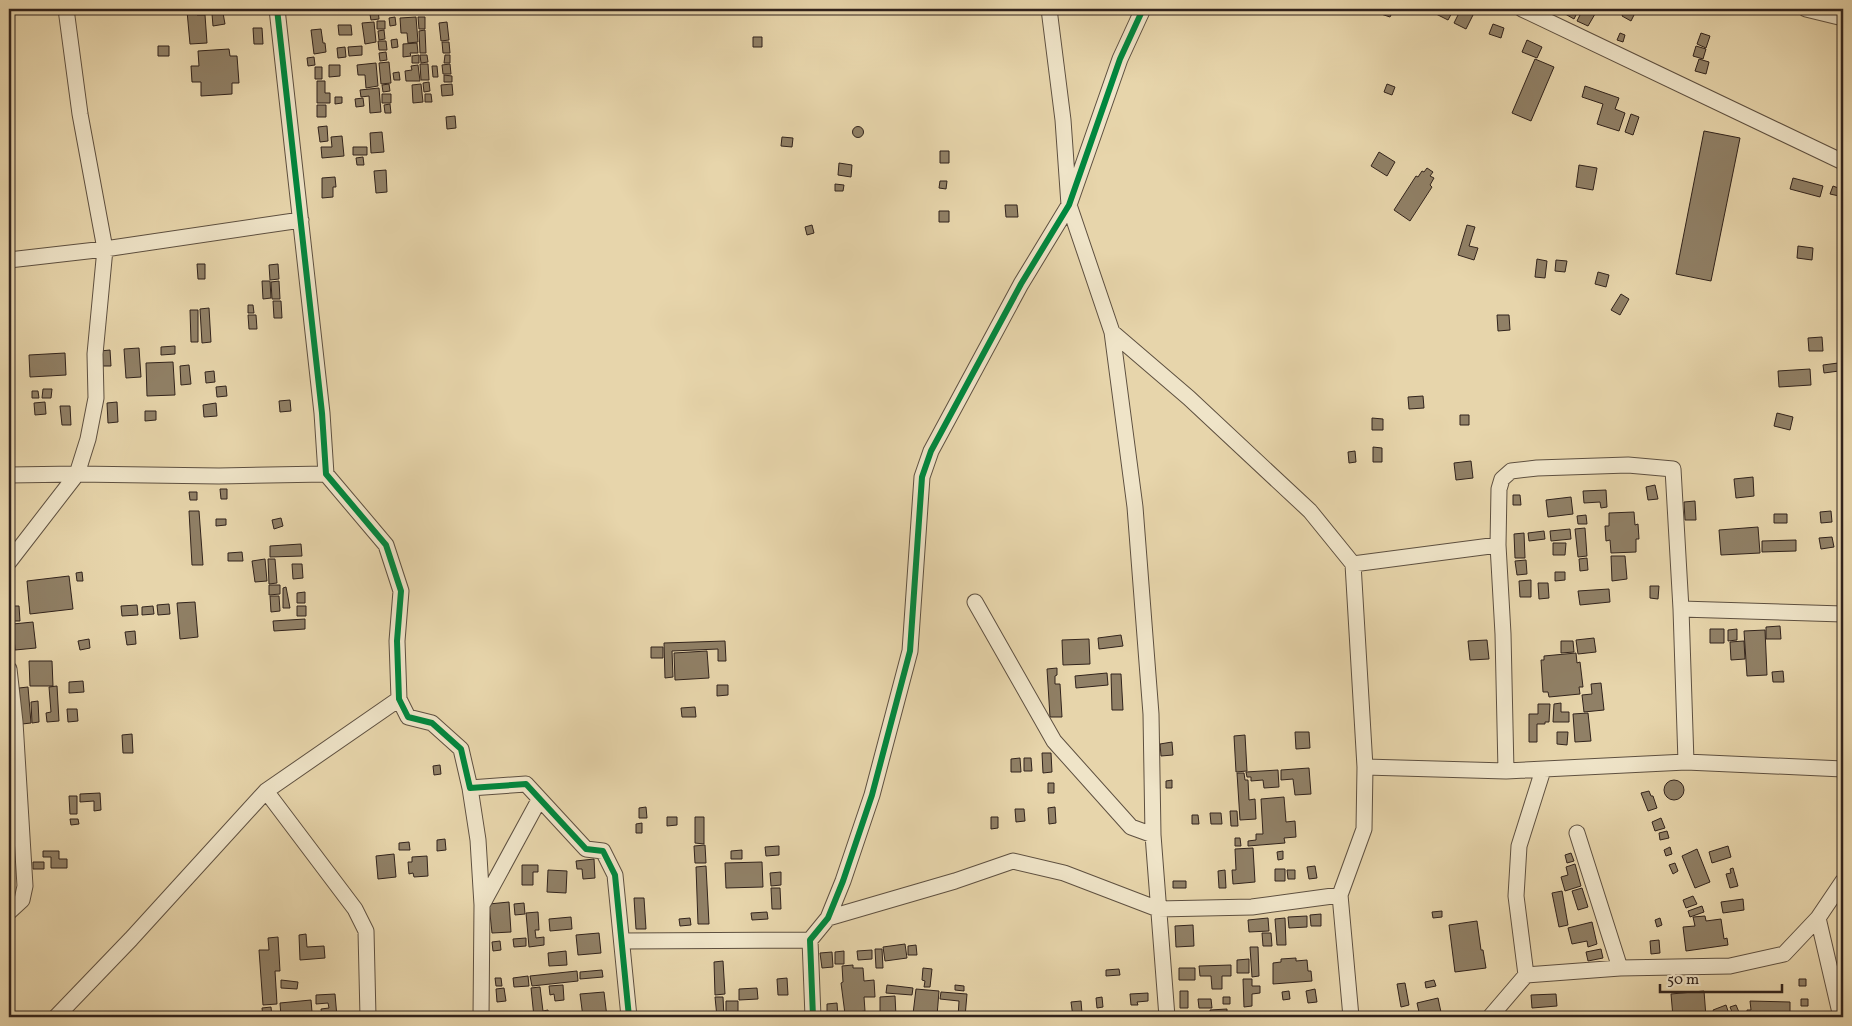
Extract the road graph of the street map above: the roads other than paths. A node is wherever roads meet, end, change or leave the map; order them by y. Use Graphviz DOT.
graph roads {
  1 [pos="66,9"];
  2 [pos="277,9"];
  3 [pos="1049,9"];
  4 [pos="1143,9"];
  5 [pos="1522,9"];
  6 [pos="1806,9"];
  7 [pos="1843,18"];
  8 [pos="1843,162"];
  9 [pos="1069,205"];
  10 [pos="301,220"];
  11 [pos="105,249"];
  12 [pos="9,260"];
  13 [pos="1112,332"];
  14 [pos="77,474"];
  15 [pos="326,474"];
  16 [pos="9,475"];
  17 [pos="1498,545"];
  18 [pos="9,562"];
  19 [pos="1353,564"];
  20 [pos="976,602"];
  21 [pos="1681,609"];
  22 [pos="1843,614"];
  23 [pos="9,670"];
  24 [pos="398,699"];
  25 [pos="1686,762"];
  26 [pos="1365,767"];
  27 [pos="1843,769"];
  28 [pos="1543,770"];
  29 [pos="1506,771"];
  30 [pos="470,788"];
  31 [pos="266,790"];
  32 [pos="539,800"];
  33 [pos="1577,833"];
  34 [pos="1154,835"];
  35 [pos="1843,881"];
  36 [pos="1340,895"];
  37 [pos="482,905"];
  38 [pos="1158,909"];
  39 [pos="9,912"];
  40 [pos="828,918"];
  41 [pos="1818,918"];
  42 [pos="810,940"];
  43 [pos="622,941"];
  44 [pos="1620,968"];
  45 [pos="1526,975"];
  46 [pos="56,1017"];
  47 [pos="368,1017"];
  48 [pos="481,1017"];
  49 [pos="629,1017"];
  50 [pos="813,1017"];
  51 [pos="1167,1017"];
  52 [pos="1351,1017"];
  53 [pos="1490,1017"];
  54 [pos="1841,1017"];
  1 -- 11 [label="street"];
  2 -- 10 [label="street"];
  3 -- 9 [label="street"];
  4 -- 9 [label="street"];
  5 -- 8 [label="street"];
  6 -- 7 [label="street"];
  9 -- 13 [label="street"];
  9 -- 40 [label="street"];
  10 -- 11 [label="street"];
  10 -- 15 [label="street"];
  11 -- 12 [label="street"];
  11 -- 14 [label="street"];
  13 -- 19 [label="street"];
  13 -- 34 [label="street"];
  14 -- 15 [label="street"];
  14 -- 16 [label="street"];
  14 -- 18 [label="street"];
  15 -- 24 [label="street"];
  17 -- 19 [label="street"];
  17 -- 21 [label="street"];
  17 -- 29 [label="street"];
  19 -- 26 [label="street"];
  20 -- 34 [label="street"];
  21 -- 22 [label="street"];
  21 -- 25 [label="street"];
  23 -- 39 [label="street"];
  24 -- 30 [label="street"];
  24 -- 31 [label="street"];
  25 -- 27 [label="street"];
  25 -- 28 [label="street"];
  26 -- 29 [label="street"];
  26 -- 36 [label="street"];
  28 -- 29 [label="street"];
  28 -- 45 [label="street"];
  30 -- 32 [label="street"];
  30 -- 37 [label="street"];
  31 -- 46 [label="street"];
  31 -- 47 [label="street"];
  32 -- 37 [label="street"];
  32 -- 43 [label="street"];
  33 -- 44 [label="street"];
  34 -- 38 [label="street"];
  35 -- 41 [label="street"];
  36 -- 38 [label="street"];
  36 -- 52 [label="street"];
  37 -- 48 [label="street"];
  38 -- 40 [label="street"];
  38 -- 51 [label="street"];
  40 -- 42 [label="street"];
  41 -- 44 [label="street"];
  41 -- 54 [label="street"];
  42 -- 43 [label="street"];
  42 -- 50 [label="street"];
  43 -- 49 [label="street"];
  44 -- 45 [label="street"];
  45 -- 53 [label="street"];
}
